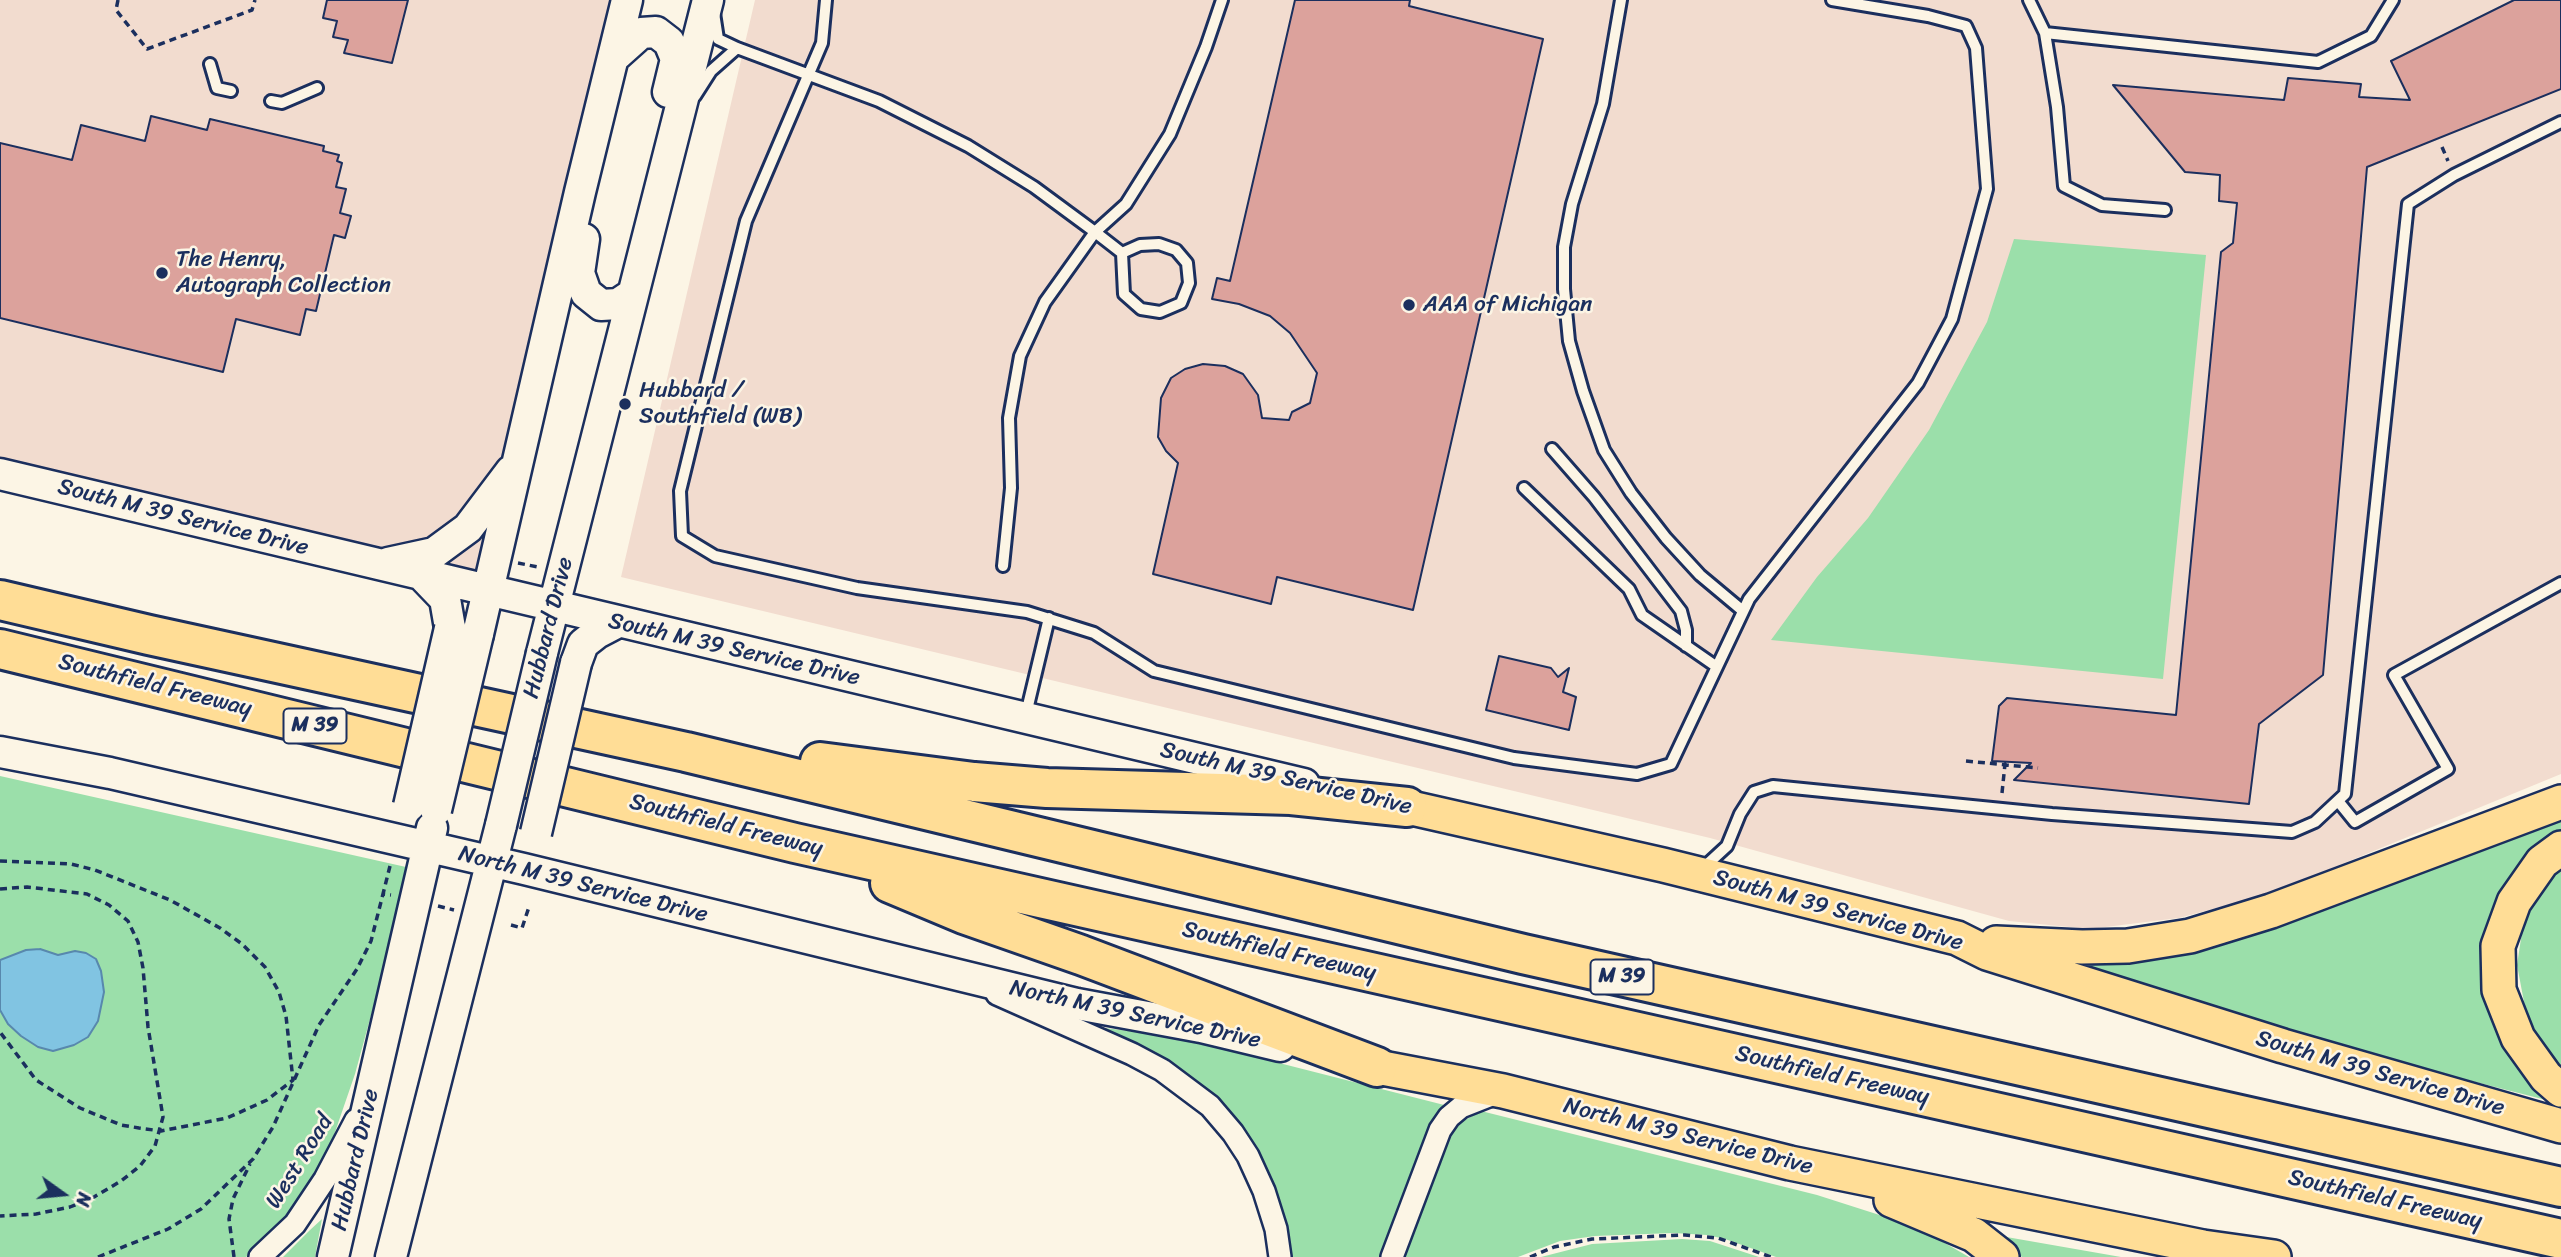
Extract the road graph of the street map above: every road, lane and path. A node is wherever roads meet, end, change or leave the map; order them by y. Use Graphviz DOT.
graph roads {
  1 [pos="118,0"];
  2 [pos="255,0"];
  3 [pos="627,0"];
  4 [pos="710,0"];
  5 [pos="826,0"];
  6 [pos="1222,0"];
  7 [pos="1621,0"];
  8 [pos="1832,0"];
  9 [pos="2029,0"];
  10 [pos="2393,0"];
  11 [pos="2045,33"];
  12 [pos="737,48"];
  13 [pos="613,58"];
  14 [pos="211,64"];
  15 [pos="808,75"];
  16 [pos="317,88"];
  17 [pos="231,91"];
  18 [pos="271,101"];
  19 [pos="2561,122"];
  20 [pos="2442,147"];
  21 [pos="2450,164"];
  22 [pos="584,176"];
  23 [pos="2165,209"];
  24 [pos="1095,232"];
  25 [pos="644,252"];
  26 [pos="1122,253"];
  27 [pos="633,294"];
  28 [pos="611,381"];
  29 [pos="1552,449"];
  30 [pos="515,465"];
  31 [pos="0,474"];
  32 [pos="1524,488"];
  33 [pos="516,562"];
  34 [pos="377,565"];
  35 [pos="1003,566"];
  36 [pos="547,569"];
  37 [pos="421,574"];
  38 [pos="2561,583"];
  39 [pos="489,591"];
  40 [pos="0,600"];
  41 [pos="554,606"];
  42 [pos="1743,611"];
  43 [pos="1049,618"];
  44 [pos="618,622"];
  45 [pos="464,631"];
  46 [pos="1686,646"];
  47 [pos="0,649"];
  48 [pos="1717,667"];
  49 [pos="1025,718"];
  50 [pos="0,752"];
  51 [pos="686,752"];
  52 [pos="1966,761"];
  53 [pos="2006,763"];
  54 [pos="2038,768"];
  55 [pos="2002,796"];
  56 [pos="2338,801"];
  57 [pos="2561,802"];
  58 [pos="1407,807"];
  59 [pos="423,808"];
  60 [pos="375,835"];
  61 [pos="794,844"];
  62 [pos="428,847"];
  63 [pos="2561,848"];
  64 [pos="0,861"];
  65 [pos="493,862"];
  66 [pos="390,866"];
  67 [pos="1696,874"];
  68 [pos="566,880"];
  69 [pos="0,889"];
  70 [pos="383,894"];
  71 [pos="400,897"];
  72 [pos="432,905"];
  73 [pos="529,907"];
  74 [pos="463,912"];
  75 [pos="511,925"];
  76 [pos="1956,938"];
  77 [pos="953,975"];
  78 [pos="0,1032"];
  79 [pos="1377,1067"];
  80 [pos="293,1080"];
  81 [pos="374,1087"];
  82 [pos="2561,1090"];
  83 [pos="1503,1091"];
  84 [pos="2561,1126"];
  85 [pos="161,1131"];
  86 [pos="253,1159"];
  87 [pos="1790,1163"];
  88 [pos="2561,1187"];
  89 [pos="0,1216"];
  90 [pos="2561,1239"];
  91 [pos="98,1257"];
  92 [pos="234,1257"];
  93 [pos="260,1257"];
  94 [pos="333,1257"];
  95 [pos="391,1257"];
  96 [pos="1280,1257"];
  97 [pos="1392,1257"];
  98 [pos="1530,1257"];
  99 [pos="1771,1257"];
  100 [pos="2002,1257"];
  101 [pos="2274,1257"];
  1 -- 2 [label="path"];
  3 -- 13 [label="main road, Hubbard Drive"];
  4 -- 12 [label="lane"];
  4 -- 25 [label="main road, Hubbard Drive"];
  5 -- 15 [label="lane"];
  6 -- 24 [label="lane"];
  7 -- 42 [label="lane"];
  8 -- 42 [label="lane"];
  9 -- 11 [label="lane"];
  10 -- 11 [label="lane"];
  11 -- 23 [label="lane"];
  12 -- 15 [label="lane"];
  12 -- 28 [label="lane"];
  13 -- 22 [label="main road, Hubbard Drive"];
  13 -- 25 [label="main road"];
  14 -- 17 [label="lane"];
  15 -- 24 [label="lane"];
  15 -- 43 [label="lane"];
  16 -- 18 [label="lane"];
  19 -- 56 [label="lane"];
  20 -- 21 [label="path"];
  22 -- 27 [label="main road"];
  22 -- 30 [label="main road, Hubbard Drive"];
  24 -- 26 [label="lane"];
  24 -- 35 [label="lane"];
  25 -- 27 [label="main road, Hubbard Drive"];
  26 -- 26 [label="lane"];
  27 -- 28 [label="main road, Hubbard Drive"];
  28 -- 41 [label="main road, Hubbard Drive"];
  29 -- 46 [label="lane"];
  30 -- 34 [label="main road"];
  30 -- 39 [label="main road, Hubbard Drive"];
  31 -- 34 [label="main road, South M 39 Service Drive"];
  32 -- 46 [label="lane"];
  33 -- 36 [label="path"];
  34 -- 37 [label="main road, South M 39 Service Drive"];
  37 -- 39 [label="main road, South M 39 Service Drive"];
  37 -- 45 [label="main road"];
  38 -- 56 [label="lane"];
  39 -- 41 [label="main road, South M 39 Service Drive"];
  39 -- 45 [label="main road, Hubbard Drive"];
  40 -- 51 [label="highway, Southfield Freeway / M 39"];
  41 -- 44 [label="main road, South M 39 Service Drive"];
  41 -- 65 [label="main road, Hubbard Drive, bridge"];
  42 -- 48 [label="lane"];
  43 -- 48 [label="lane"];
  43 -- 49 [label="lane"];
  44 -- 49 [label="main road, South M 39 Service Drive"];
  44 -- 68 [label="main road, bridge"];
  45 -- 59 [label="main road, Hubbard Drive, bridge"];
  46 -- 48 [label="lane"];
  47 -- 61 [label="highway, Southfield Freeway / M 39"];
  49 -- 58 [label="main road, South M 39 Service Drive"];
  50 -- 60 [label="main road, North M 39 Service Drive"];
  51 -- 58 [label="highway"];
  51 -- 88 [label="highway, Southfield Freeway / M 39"];
  52 -- 53 [label="path"];
  53 -- 54 [label="path"];
  53 -- 55 [label="path"];
  56 -- 67 [label="lane"];
  57 -- 76 [label="main road"];
  58 -- 67 [label="main road, South M 39 Service Drive"];
  59 -- 60 [label="main road"];
  59 -- 62 [label="main road, Hubbard Drive"];
  60 -- 62 [label="main road, North M 39 Service Drive"];
  61 -- 79 [label="highway"];
  61 -- 90 [label="highway, Southfield Freeway / M 39"];
  62 -- 65 [label="main road, North M 39 Service Drive"];
  62 -- 81 [label="main road, Hubbard Drive"];
  63 -- 82 [label="main road"];
  64 -- 80 [label="path"];
  65 -- 68 [label="main road, North M 39 Service Drive"];
  65 -- 95 [label="main road, Hubbard Drive"];
  66 -- 70 [label="path"];
  67 -- 76 [label="main road, South M 39 Service Drive"];
  68 -- 77 [label="main road, North M 39 Service Drive"];
  69 -- 85 [label="path"];
  70 -- 71 [label="path"];
  70 -- 80 [label="path"];
  72 -- 74 [label="path"];
  73 -- 75 [label="path"];
  76 -- 84 [label="main road, South M 39 Service Drive"];
  77 -- 79 [label="main road, North M 39 Service Drive"];
  77 -- 96 [label="street"];
  78 -- 85 [label="path"];
  79 -- 83 [label="main road, North M 39 Service Drive"];
  80 -- 85 [label="path"];
  80 -- 86 [label="path"];
  81 -- 93 [label="street, West Road"];
  81 -- 94 [label="main road, Hubbard Drive"];
  83 -- 87 [label="main road, North M 39 Service Drive"];
  83 -- 97 [label="street"];
  85 -- 89 [label="path"];
  86 -- 91 [label="path"];
  86 -- 92 [label="path"];
  87 -- 100 [label="main road"];
  87 -- 101 [label="main road, North M 39 Service Drive"];
  98 -- 99 [label="path"];
}
